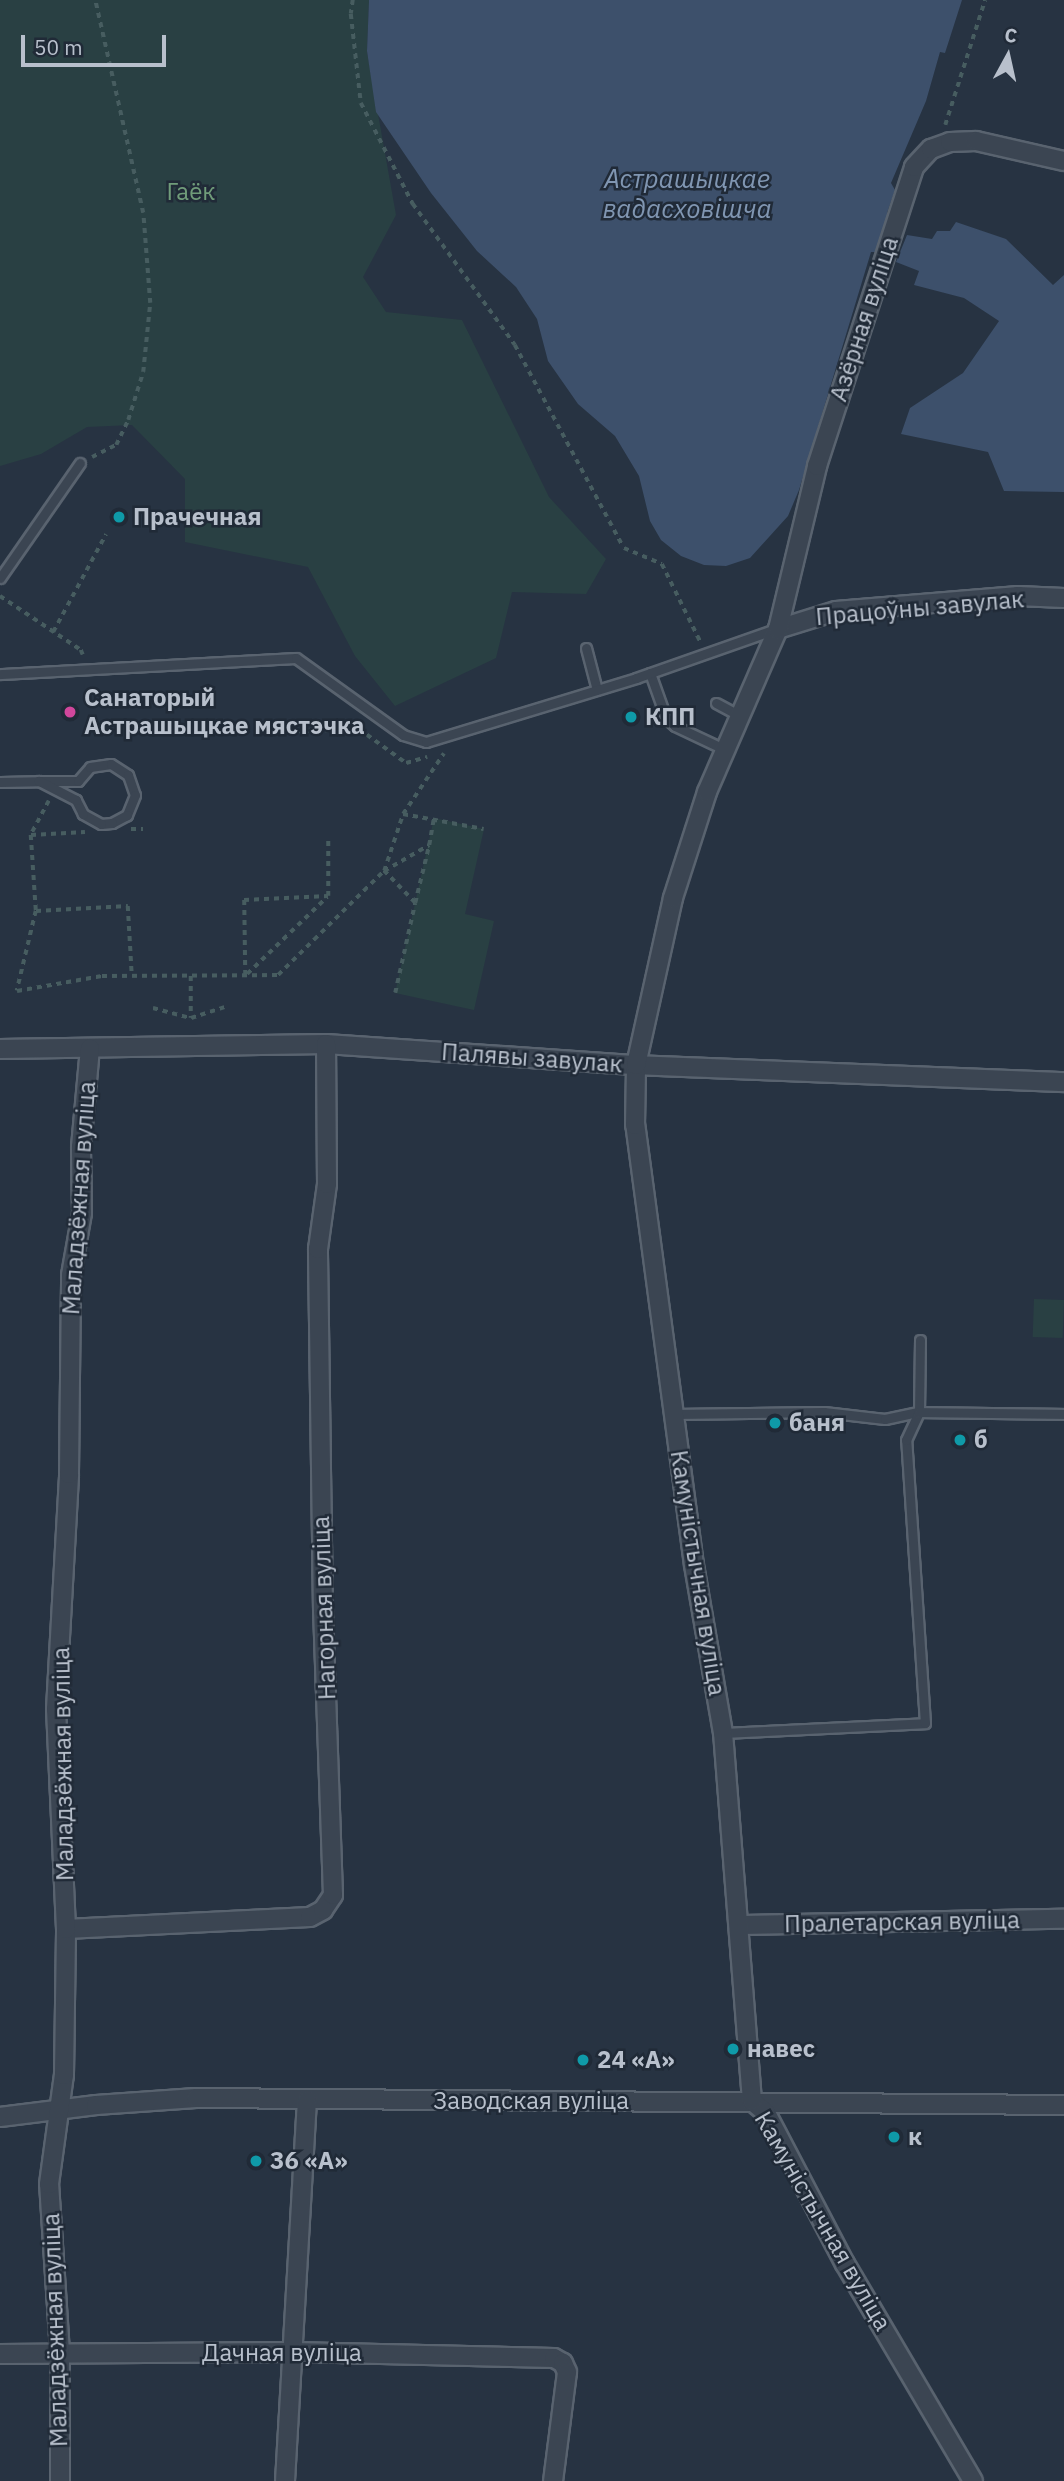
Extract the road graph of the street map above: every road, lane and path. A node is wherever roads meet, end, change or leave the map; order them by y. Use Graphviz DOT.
graph roads {
  1 [pos="95,0"];
  2 [pos="353,0"];
  3 [pos="985,0"];
  4 [pos="939,146"];
  5 [pos="1064,161"];
  6 [pos="80,463"];
  7 [pos="106,534"];
  8 [pos="0,578"];
  9 [pos="0,596"];
  10 [pos="1064,598"];
  11 [pos="778,629"];
  12 [pos="53,632"];
  13 [pos="586,648"];
  14 [pos="707,654"];
  15 [pos="89,670"];
  16 [pos="650,673"];
  17 [pos="0,674"];
  18 [pos="597,690"];
  19 [pos="716,703"];
  20 [pos="740,716"];
  21 [pos="275,732"];
  22 [pos="726,750"];
  23 [pos="39,781"];
  24 [pos="0,782"];
  25 [pos="55,790"];
  26 [pos="403,814"];
  27 [pos="434,818"];
  28 [pos="484,829"];
  29 [pos="328,839"];
  30 [pos="429,845"];
  31 [pos="383,871"];
  32 [pos="328,896"];
  33 [pos="415,903"];
  34 [pos="36,911"];
  35 [pos="245,975"];
  36 [pos="132,976"];
  37 [pos="191,976"];
  38 [pos="395,993"];
  39 [pos="224,1007"];
  40 [pos="153,1008"];
  41 [pos="191,1018"];
  42 [pos="326,1044"];
  43 [pos="90,1048"];
  44 [pos="0,1049"];
  45 [pos="636,1065"];
  46 [pos="1064,1082"];
  47 [pos="920,1340"];
  48 [pos="919,1412"];
  49 [pos="674,1414"];
  50 [pos="1064,1414"];
  51 [pos="723,1733"];
  52 [pos="1064,1919"];
  53 [pos="739,1925"];
  54 [pos="66,1929"];
  55 [pos="307,2101"];
  56 [pos="751,2101"];
  57 [pos="1064,2105"];
  58 [pos="60,2110"];
  59 [pos="0,2117"];
  60 [pos="292,2352"];
  61 [pos="60,2353"];
  62 [pos="0,2354"];
  63 [pos="60,2481"];
  64 [pos="285,2481"];
  65 [pos="553,2481"];
  66 [pos="973,2481"];
  1 -- 6 [label="path"];
  2 -- 14 [label="path"];
  3 -- 4 [label="path"];
  4 -- 5 [label="street"];
  4 -- 11 [label="street, Азёрная вуліца"];
  6 -- 8 [label="lane"];
  7 -- 12 [label="path"];
  9 -- 12 [label="path"];
  10 -- 11 [label="street, Працоўны завулак"];
  11 -- 14 [label="lane"];
  11 -- 20 [label="street, Камуністычная вуліца"];
  12 -- 15 [label="path"];
  13 -- 18 [label="lane"];
  14 -- 16 [label="lane"];
  15 -- 17 [label="lane"];
  15 -- 18 [label="lane"];
  16 -- 18 [label="lane"];
  16 -- 22 [label="lane"];
  19 -- 20 [label="lane"];
  20 -- 22 [label="street, Камуністычная вуліца"];
  21 -- 26 [label="path"];
  22 -- 45 [label="street, Камуністычная вуліца"];
  23 -- 24 [label="lane"];
  23 -- 25 [label="lane"];
  23 -- 25 [label="lane"];
  25 -- 34 [label="path"];
  26 -- 27 [label="path"];
  26 -- 31 [label="path"];
  27 -- 28 [label="path"];
  27 -- 30 [label="path"];
  29 -- 32 [label="path"];
  30 -- 31 [label="path"];
  30 -- 33 [label="path"];
  31 -- 33 [label="path"];
  31 -- 35 [label="path"];
  32 -- 35 [label="path"];
  32 -- 35 [label="path"];
  33 -- 38 [label="path"];
  34 -- 36 [label="path"];
  34 -- 36 [label="path"];
  35 -- 37 [label="path"];
  36 -- 37 [label="path"];
  37 -- 41 [label="path"];
  39 -- 41 [label="path"];
  40 -- 41 [label="path"];
  42 -- 43 [label="street, Палявы завулак"];
  42 -- 45 [label="street, Палявы завулак"];
  42 -- 54 [label="street, Нагорная вуліца"];
  43 -- 44 [label="street, Палявы завулак"];
  43 -- 54 [label="street, Маладзёжная вуліца"];
  45 -- 46 [label="street, Палявы завулак"];
  45 -- 49 [label="street, Камуністычная вуліца"];
  47 -- 48 [label="lane"];
  48 -- 49 [label="lane"];
  48 -- 50 [label="lane"];
  48 -- 51 [label="lane"];
  49 -- 51 [label="street, Камуністычная вуліца"];
  51 -- 53 [label="street, Камуністычная вуліца"];
  52 -- 53 [label="street, Пралетарская вуліца"];
  53 -- 56 [label="street, Камуністычная вуліца"];
  54 -- 58 [label="street, Маладзёжная вуліца"];
  55 -- 56 [label="street, Заводская вуліца"];
  55 -- 58 [label="street, Заводская вуліца"];
  55 -- 60 [label="street"];
  56 -- 57 [label="street, Заводская вуліца"];
  56 -- 66 [label="street, Камуністычная вуліца"];
  58 -- 59 [label="street, Заводская вуліца"];
  58 -- 61 [label="street, Маладзёжная вуліца"];
  60 -- 61 [label="street, Дачная вуліца"];
  60 -- 64 [label="street"];
  60 -- 65 [label="street, Дачная вуліца"];
  61 -- 62 [label="street, Дачная вуліца"];
  61 -- 63 [label="street, Маладзёжная вуліца"];
}
